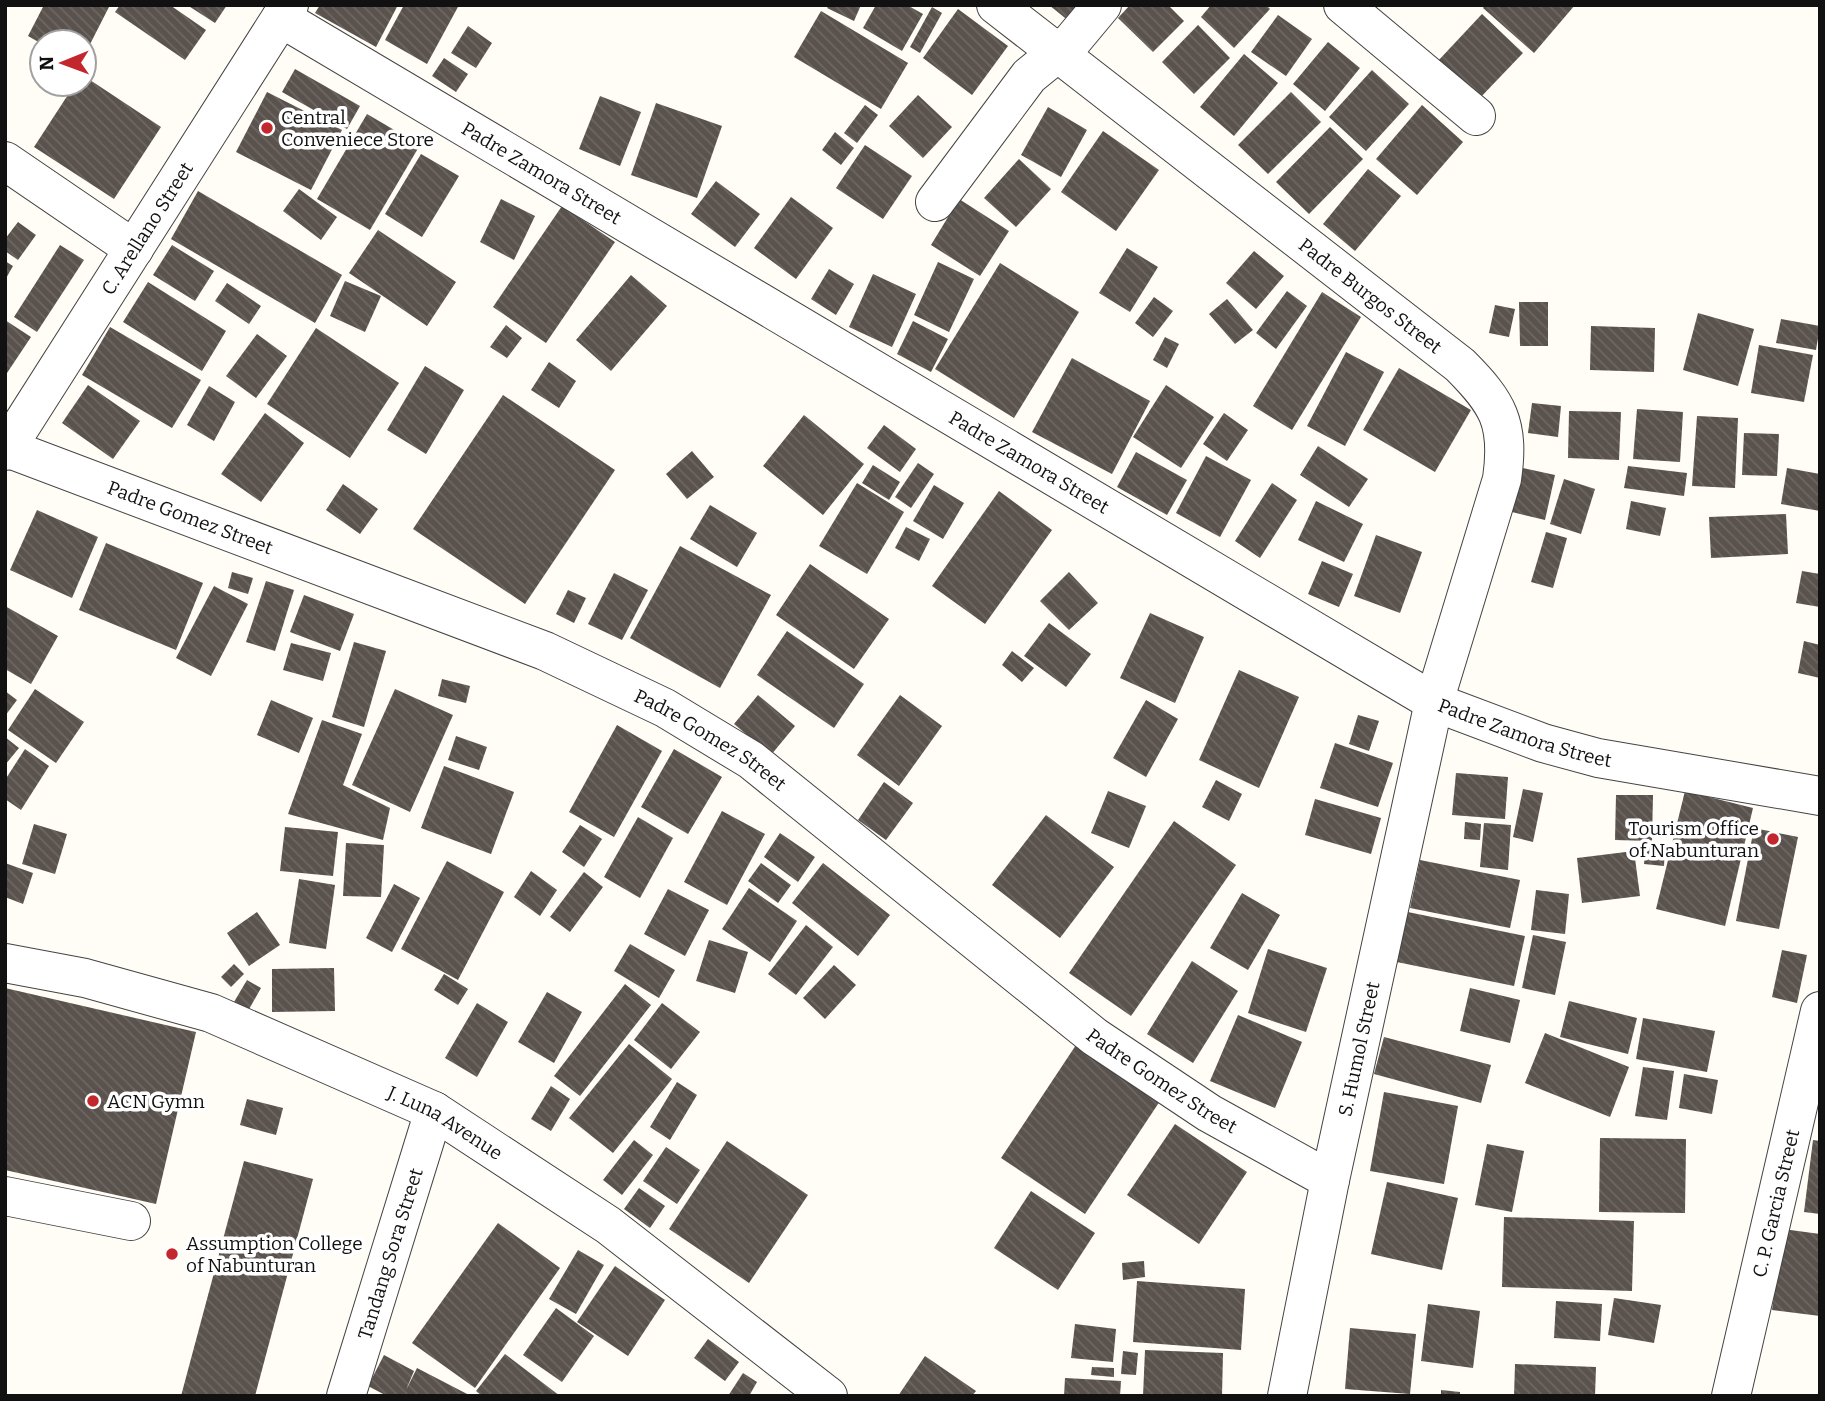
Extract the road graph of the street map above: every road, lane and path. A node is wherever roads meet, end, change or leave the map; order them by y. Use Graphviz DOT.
graph roads {
  1 [pos="996,5"];
  2 [pos="1102,5"];
  3 [pos="1343,5"];
  4 [pos="285,12"];
  5 [pos="1057,52"];
  6 [pos="1476,117"];
  7 [pos="5,161"];
  8 [pos="935,202"];
  9 [pos="134,249"];
  10 [pos="6,450"];
  11 [pos="1434,702"];
  12 [pos="1820,796"];
  13 [pos="5,963"];
  14 [pos="1820,1012"];
  15 [pos="434,1111"];
  16 [pos="1330,1180"];
  17 [pos="5,1196"];
  18 [pos="131,1221"];
  19 [pos="346,1396"];
  20 [pos="828,1396"];
  21 [pos="1287,1396"];
  22 [pos="1731,1396"];
  1 -- 5 [label="street, Padre Burgos Street"];
  2 -- 5 [label="street"];
  3 -- 6 [label="street"];
  4 -- 9 [label="street, C. Arellano Street"];
  4 -- 11 [label="street, Padre Zamora Street"];
  5 -- 8 [label="street"];
  5 -- 11 [label="street, Padre Burgos Street"];
  7 -- 9 [label="street"];
  9 -- 10 [label="street, C. Arellano Street"];
  10 -- 16 [label="street, Padre Gomez Street"];
  11 -- 12 [label="street, Padre Zamora Street"];
  11 -- 16 [label="street, S. Humol Street"];
  13 -- 15 [label="street, J. Luna Avenue"];
  14 -- 22 [label="street, C. P. Garcia Street"];
  15 -- 19 [label="street, Tandang Sora Street"];
  15 -- 20 [label="street, J. Luna Avenue"];
  16 -- 21 [label="street, S. Humol Street"];
  17 -- 18 [label="street"];
}
